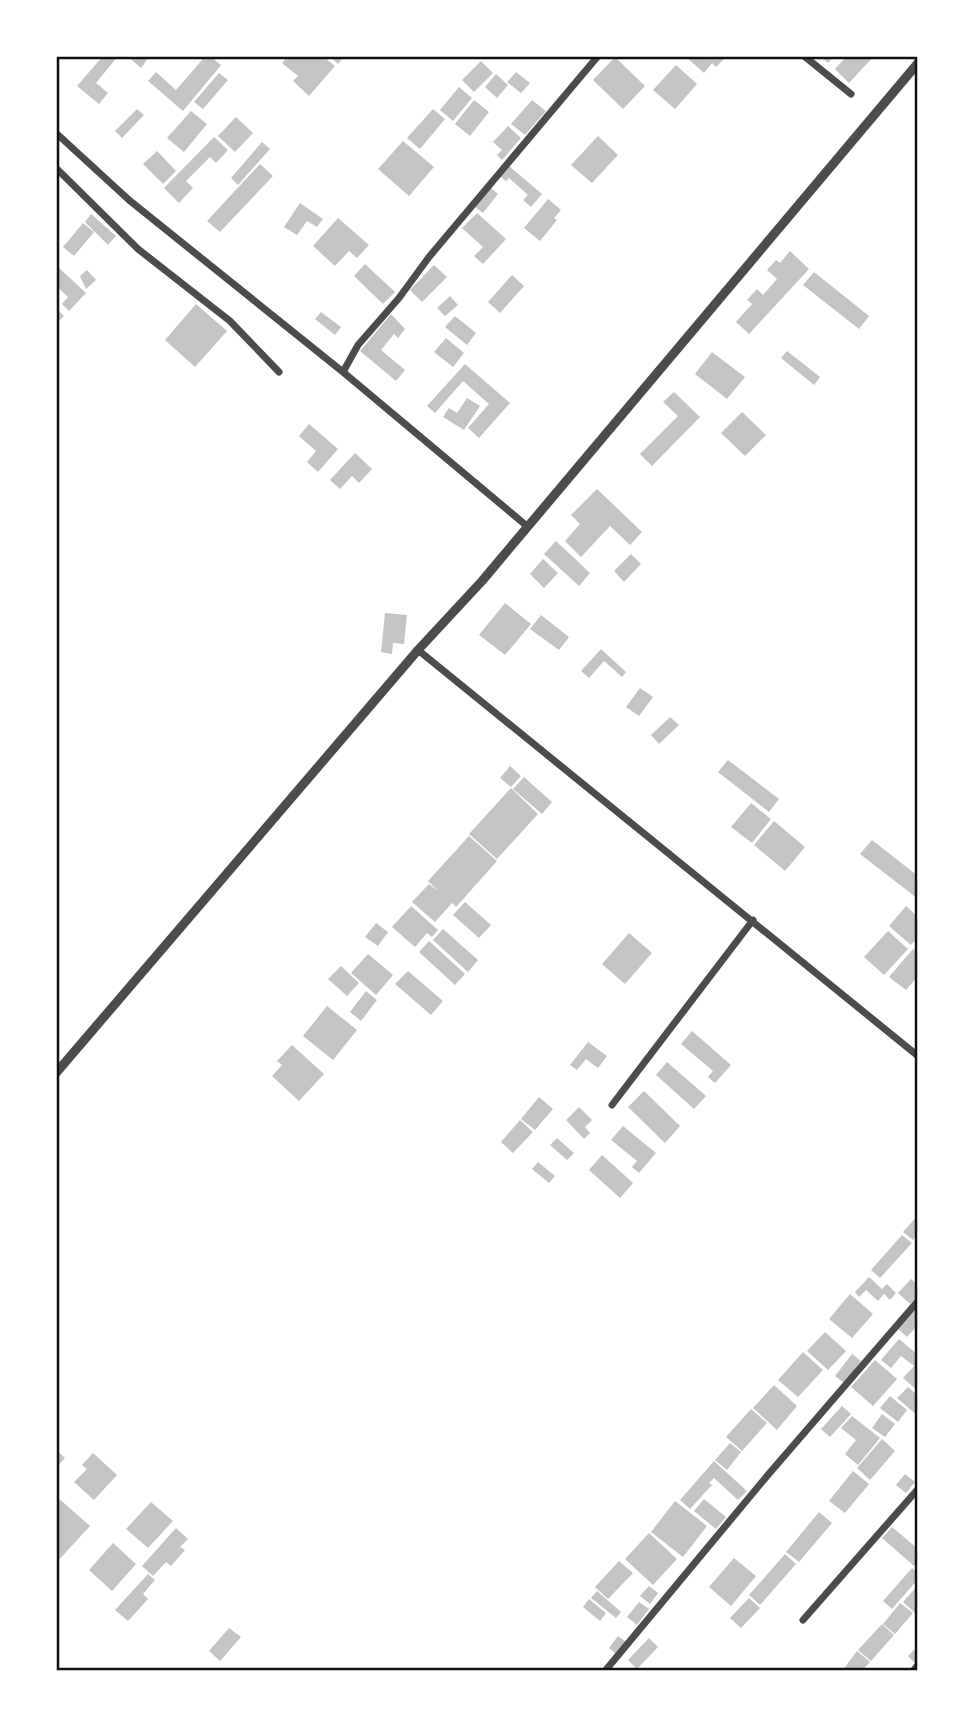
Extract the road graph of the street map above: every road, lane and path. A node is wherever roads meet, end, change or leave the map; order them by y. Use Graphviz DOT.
graph roads {
  1 [pos="598,56"];
  2 [pos="804,56"];
  3 [pos="918,63"];
  4 [pos="851,94"];
  5 [pos="56,133"];
  6 [pos="56,168"];
  7 [pos="279,372"];
  8 [pos="343,372"];
  9 [pos="528,527"];
  10 [pos="418,650"];
  11 [pos="753,920"];
  12 [pos="918,1056"];
  13 [pos="56,1073"];
  14 [pos="612,1105"];
  15 [pos="918,1301"];
  16 [pos="918,1489"];
  17 [pos="803,1620"];
  18 [pos="918,1665"];
  19 [pos="605,1671"];
  20 [pos="913,1671"];
  1 -- 8 [label="street"];
  2 -- 4 [label="street"];
  3 -- 9 [label="street"];
  5 -- 8 [label="street"];
  6 -- 7 [label="street"];
  8 -- 9 [label="street"];
  9 -- 10 [label="street"];
  10 -- 11 [label="street"];
  10 -- 13 [label="street"];
  11 -- 12 [label="street"];
  11 -- 14 [label="street"];
  15 -- 19 [label="street"];
  16 -- 17 [label="street"];
  18 -- 20 [label="street"];
}
